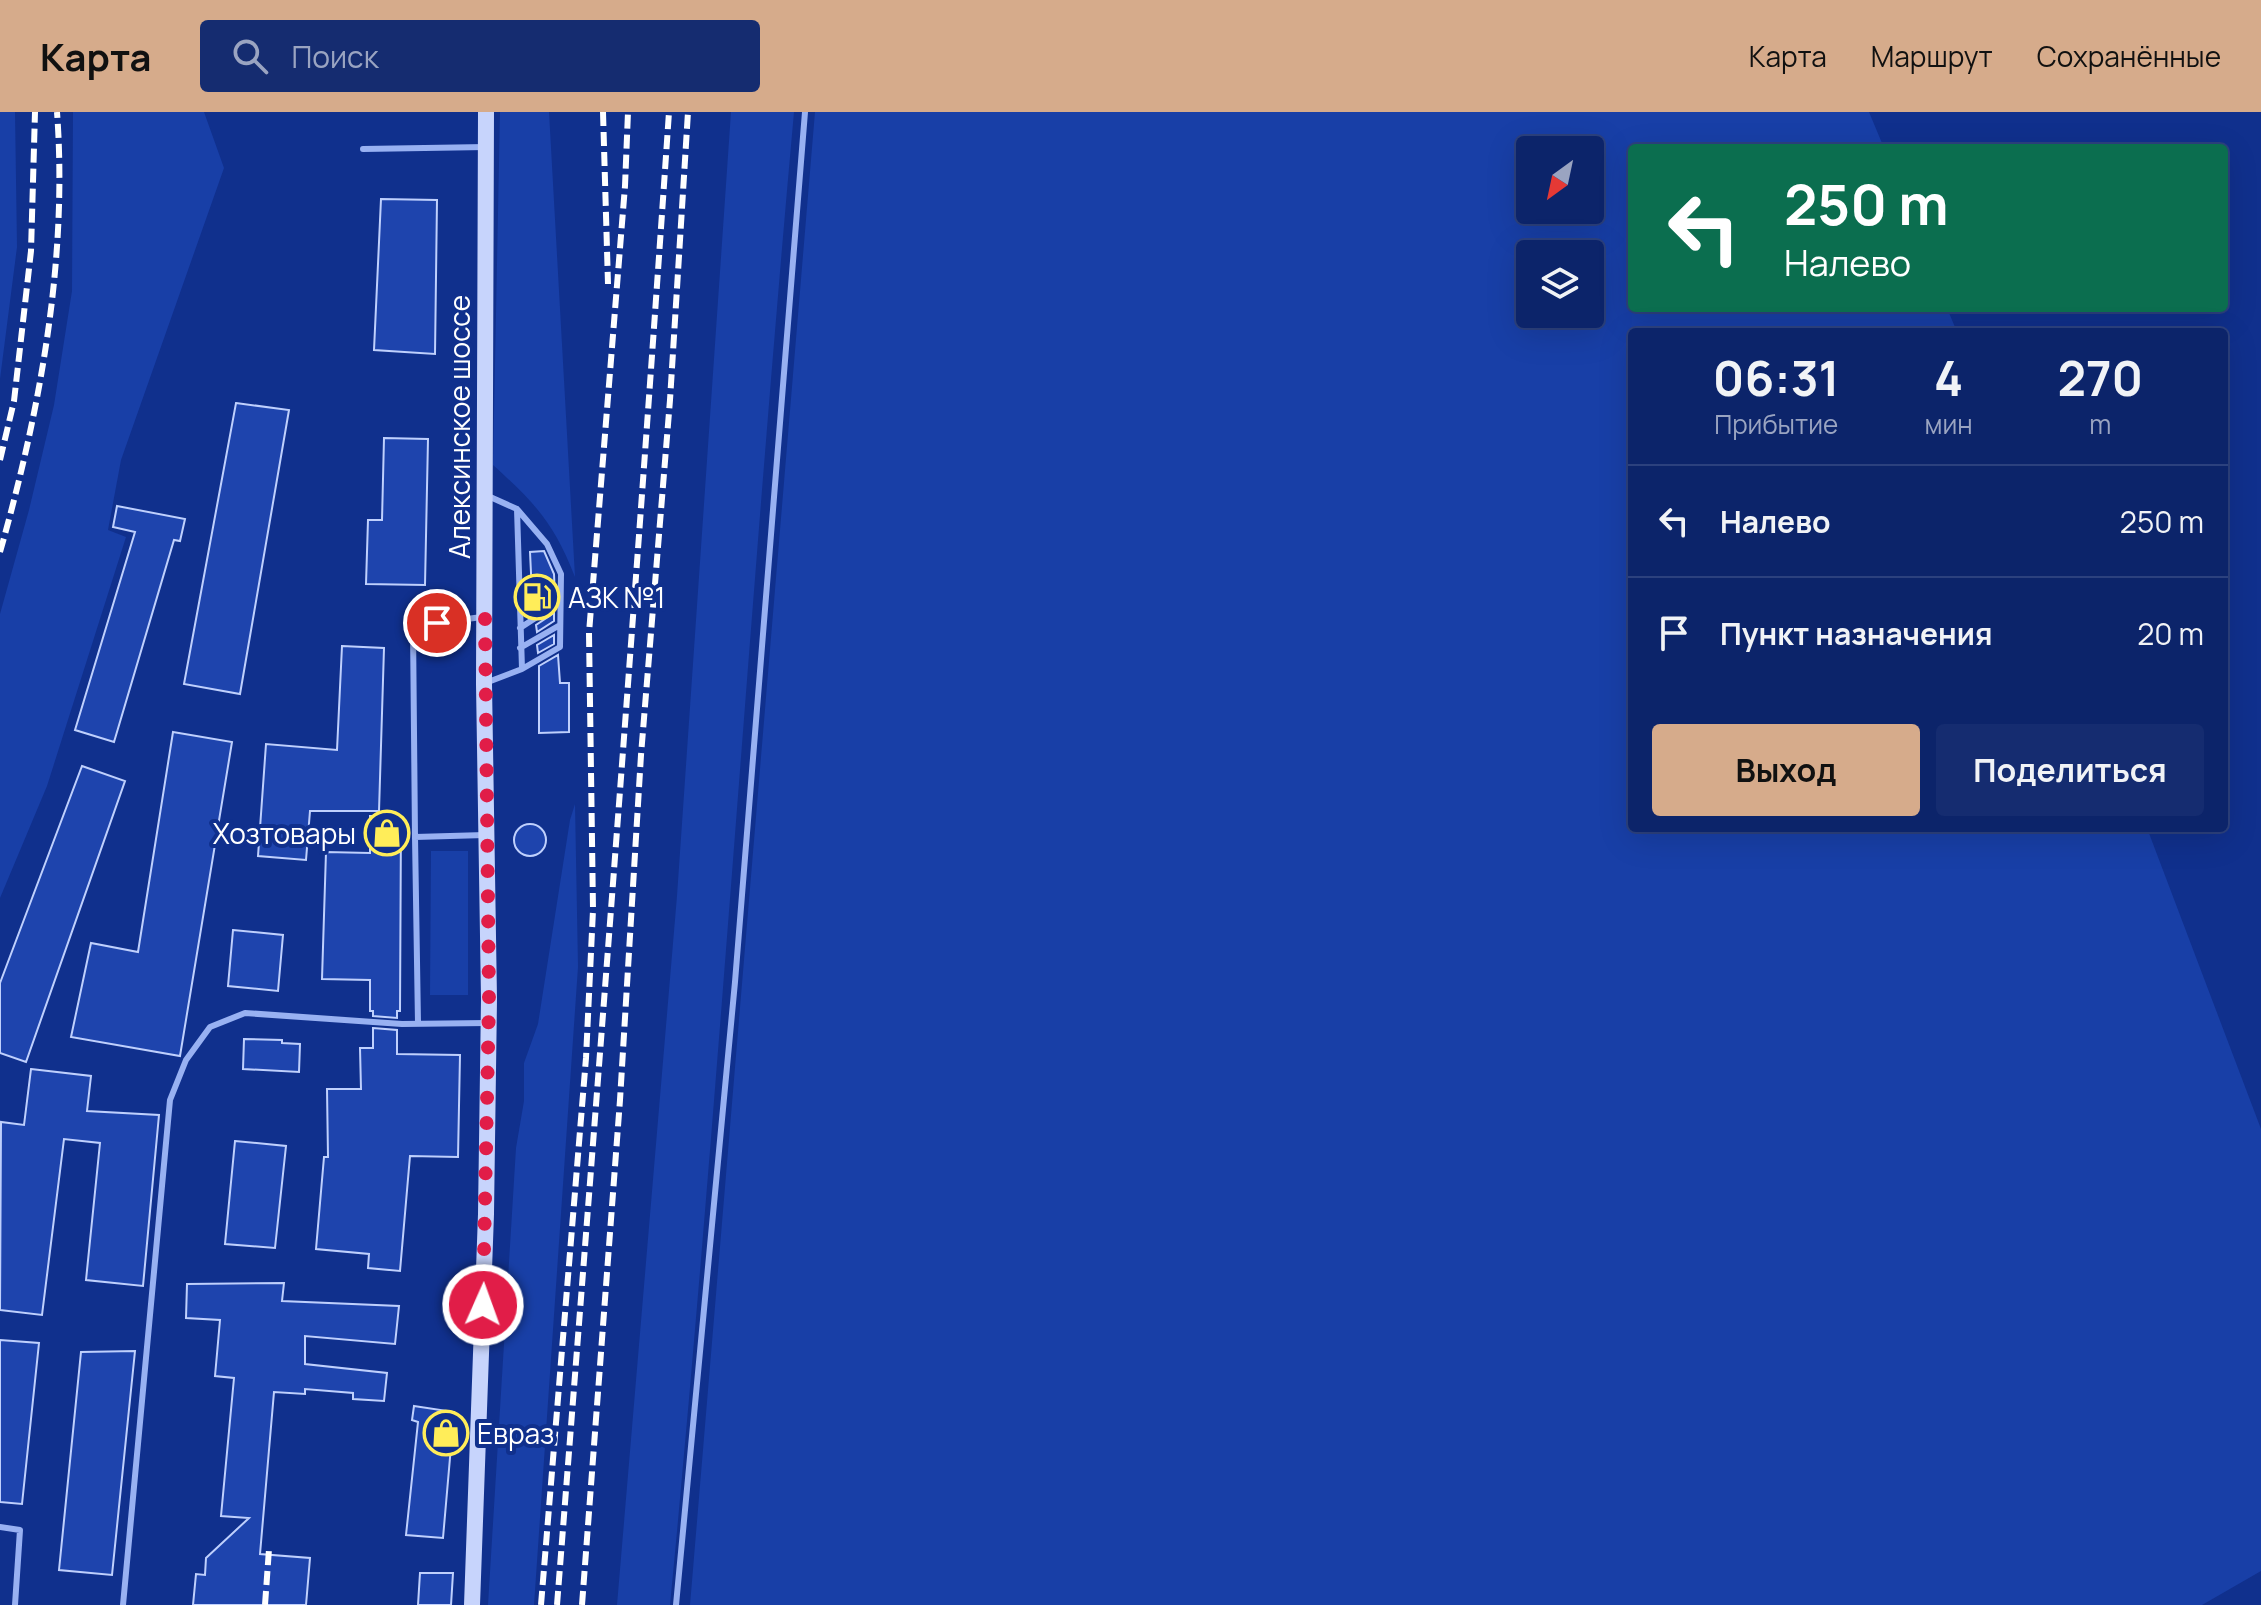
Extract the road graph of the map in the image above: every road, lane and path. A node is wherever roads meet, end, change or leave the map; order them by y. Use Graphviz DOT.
graph roads {
  1 [pos="486,112"];
  2 [pos="805,112"];
  3 [pos="486,147"];
  4 [pos="363,149"];
  5 [pos="484,494"];
  6 [pos="517,509"];
  7 [pos="560,602"];
  8 [pos="485,617"];
  9 [pos="560,625"];
  10 [pos="520,628"];
  11 [pos="520,648"];
  12 [pos="522,669"];
  13 [pos="484,684"];
  14 [pos="487,835"];
  15 [pos="415,837"];
  16 [pos="418,1023"];
  17 [pos="488,1023"];
  18 [pos="0,1527"];
  19 [pos="15,1605"];
  20 [pos="123,1605"];
  21 [pos="472,1605"];
  22 [pos="676,1605"];
  1 -- 3 [label="main road, Алексинское шоссе"];
  2 -- 22 [label="lane"];
  3 -- 4 [label="lane"];
  3 -- 5 [label="main road, Алексинское шоссе"];
  5 -- 6 [label="lane"];
  5 -- 8 [label="main road, Алексинское шоссе"];
  6 -- 7 [label="lane"];
  6 -- 10 [label="lane"];
  7 -- 9 [label="lane"];
  7 -- 10 [label="lane"];
  8 -- 13 [label="main road, Алексинское шоссе"];
  8 -- 15 [label="lane"];
  9 -- 11 [label="lane"];
  9 -- 12 [label="lane"];
  10 -- 11 [label="lane"];
  11 -- 12 [label="lane"];
  12 -- 13 [label="lane"];
  13 -- 14 [label="main road, Алексинское шоссе"];
  14 -- 15 [label="lane"];
  14 -- 17 [label="main road, Алексинское шоссе"];
  15 -- 16 [label="lane"];
  16 -- 17 [label="lane"];
  16 -- 20 [label="lane"];
  17 -- 21 [label="main road, Алексинское шоссе"];
  18 -- 19 [label="lane"];
}
